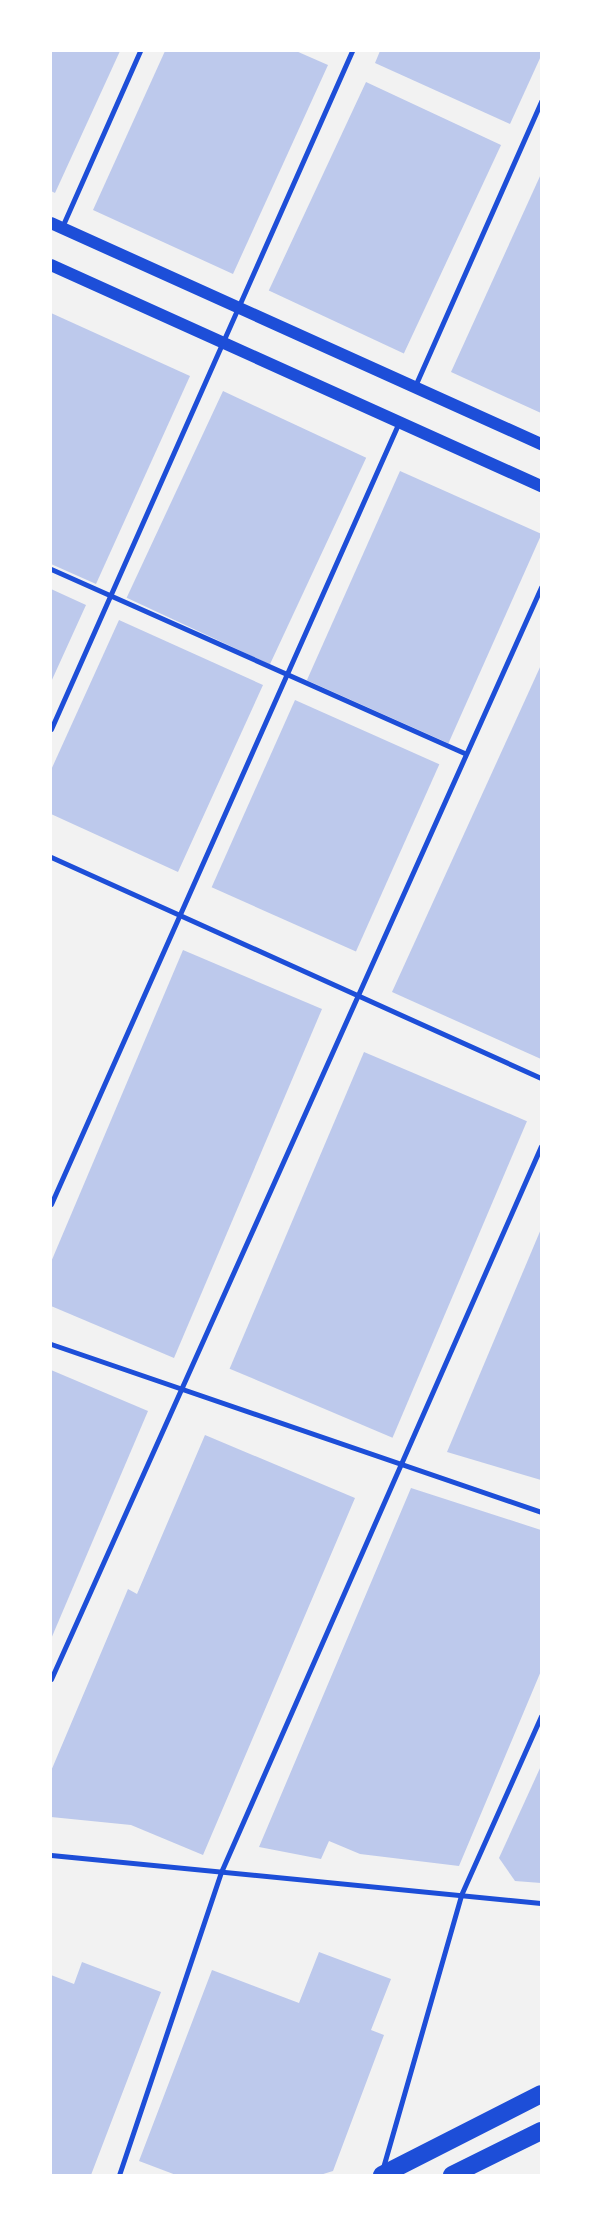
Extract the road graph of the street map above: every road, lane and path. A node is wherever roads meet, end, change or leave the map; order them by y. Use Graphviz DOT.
graph roads {
  1 [pos="140,51"];
  2 [pos="352,51"];
  3 [pos="541,101"];
  4 [pos="56,225"];
  5 [pos="51,265"];
  6 [pos="239,307"];
  7 [pos="223,342"];
  8 [pos="414,387"];
  9 [pos="398,422"];
  10 [pos="541,444"];
  11 [pos="541,486"];
  12 [pos="51,569"];
  13 [pos="541,587"];
  14 [pos="111,595"];
  15 [pos="286,674"];
  16 [pos="51,729"];
  17 [pos="466,753"];
  18 [pos="51,857"];
  19 [pos="178,917"];
  20 [pos="356,998"];
  21 [pos="541,1077"];
  22 [pos="541,1146"];
  23 [pos="51,1204"];
  24 [pos="51,1344"];
  25 [pos="181,1392"];
  26 [pos="397,1466"];
  27 [pos="541,1512"];
  28 [pos="51,1679"];
  29 [pos="541,1716"];
  30 [pos="51,1855"];
  31 [pos="221,1872"];
  32 [pos="461,1895"];
  33 [pos="541,1903"];
  34 [pos="541,2094"];
  35 [pos="541,2131"];
  36 [pos="119,2175"];
  37 [pos="382,2175"];
  38 [pos="452,2175"];
  1 -- 4 [label="lane"];
  2 -- 6 [label="lane"];
  3 -- 8 [label="lane"];
  4 -- 6 [label="street"];
  5 -- 7 [label="street"];
  6 -- 7 [label="lane"];
  6 -- 8 [label="street"];
  7 -- 9 [label="street"];
  7 -- 14 [label="lane"];
  8 -- 10 [label="street"];
  9 -- 11 [label="street"];
  9 -- 15 [label="lane"];
  12 -- 14 [label="lane"];
  13 -- 17 [label="lane"];
  14 -- 15 [label="lane"];
  14 -- 16 [label="lane"];
  15 -- 17 [label="lane"];
  15 -- 19 [label="lane"];
  17 -- 20 [label="lane"];
  18 -- 19 [label="lane"];
  19 -- 20 [label="lane"];
  19 -- 23 [label="lane"];
  20 -- 21 [label="lane"];
  20 -- 25 [label="lane"];
  22 -- 26 [label="lane"];
  24 -- 25 [label="lane"];
  25 -- 26 [label="lane"];
  25 -- 28 [label="lane"];
  26 -- 27 [label="lane"];
  26 -- 31 [label="lane"];
  29 -- 32 [label="lane"];
  30 -- 31 [label="lane"];
  31 -- 32 [label="lane"];
  31 -- 36 [label="lane"];
  32 -- 33 [label="lane"];
  32 -- 37 [label="lane"];
  34 -- 37 [label="main road"];
  35 -- 38 [label="main road"];
}
